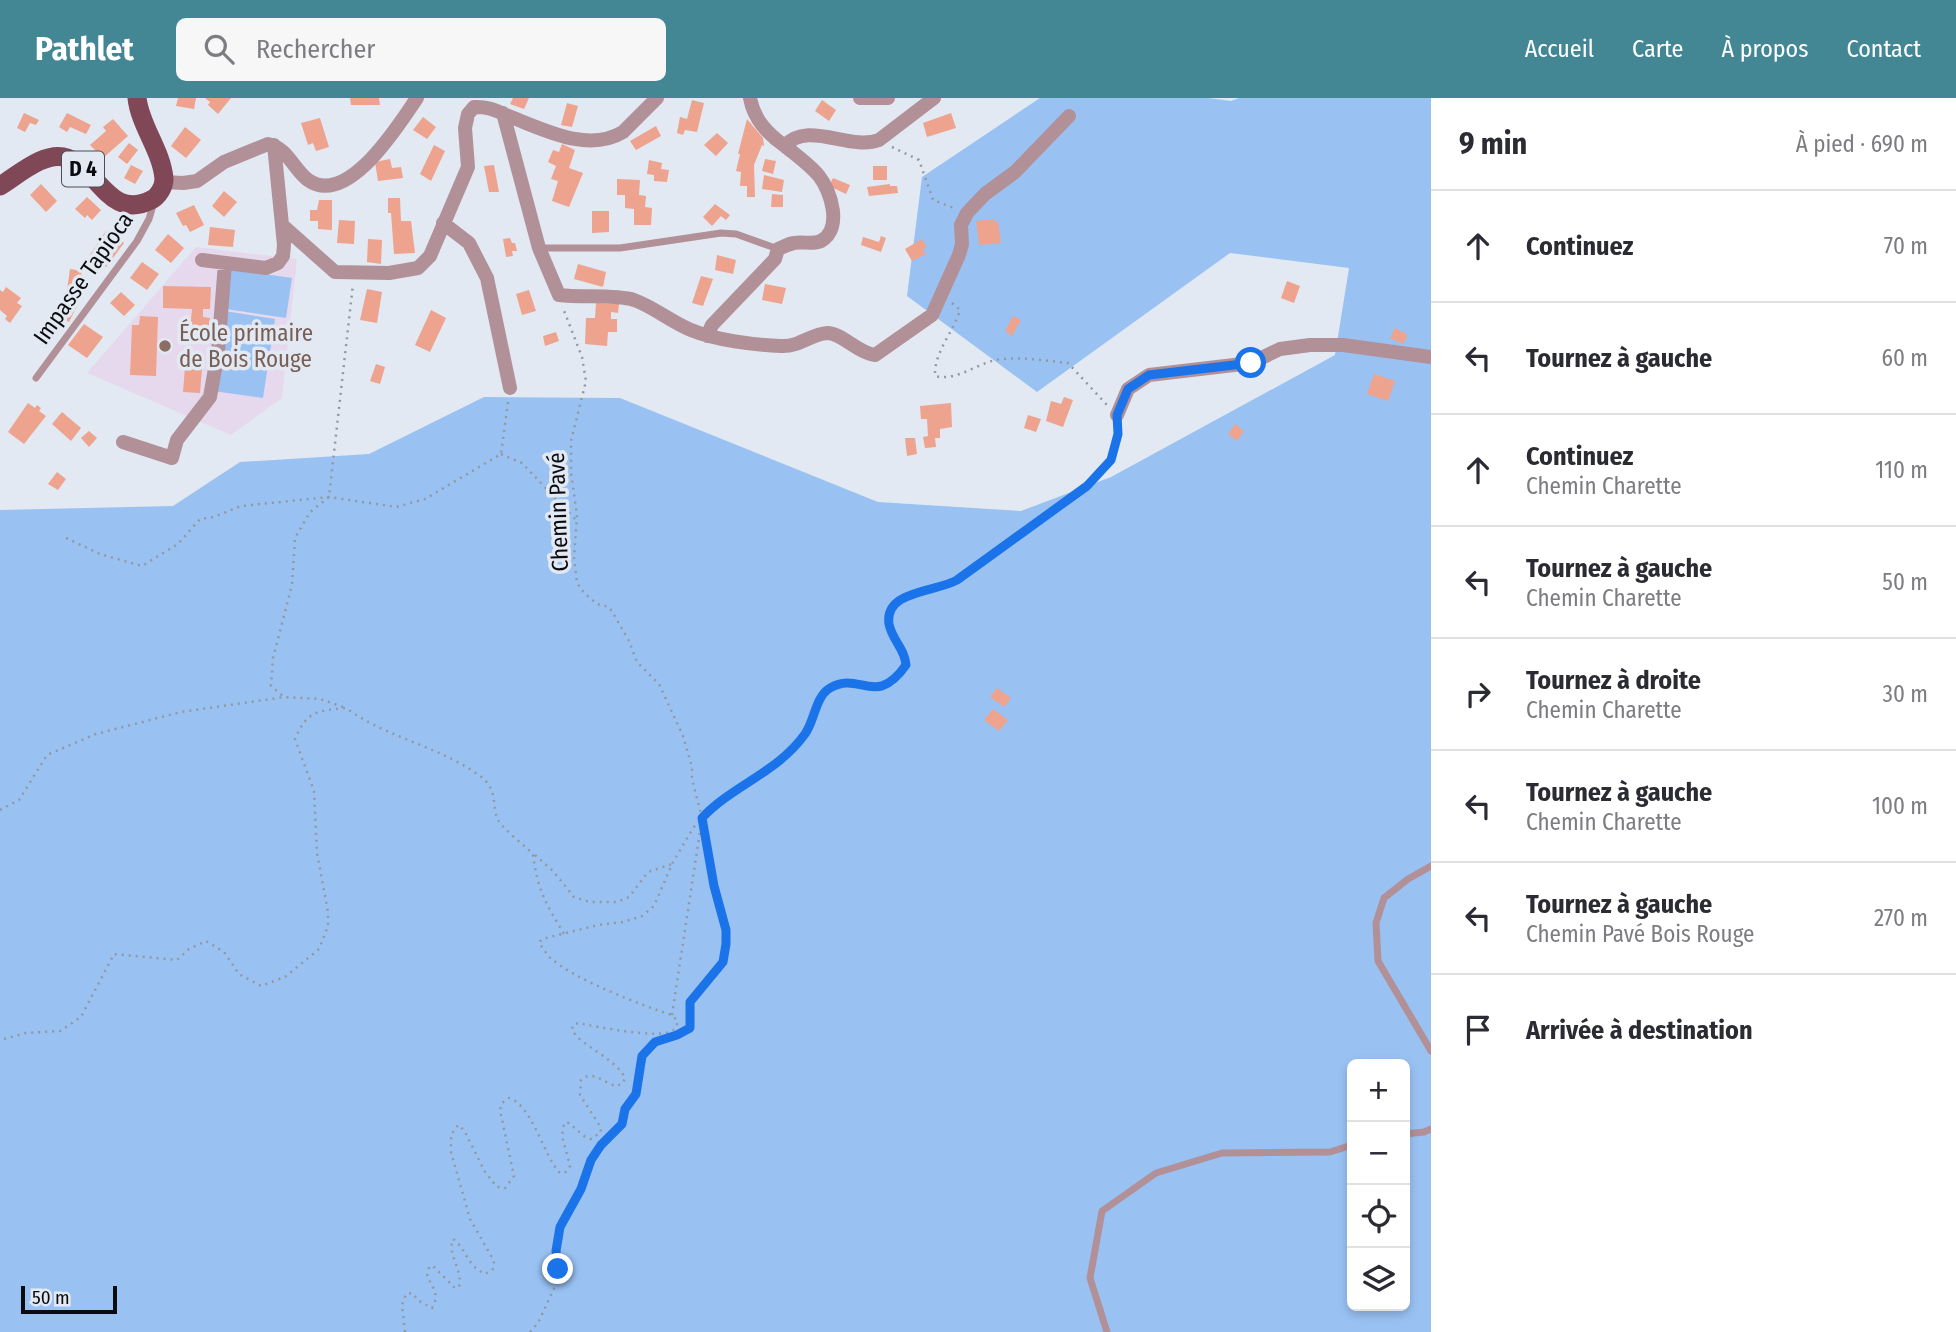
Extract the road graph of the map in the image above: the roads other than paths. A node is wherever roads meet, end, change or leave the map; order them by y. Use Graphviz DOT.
graph roads {
  1 [pos="137,98"];
  2 [pos="417,98"];
  3 [pos="657,98"];
  4 [pos="750,98"];
  5 [pos="860,98"];
  6 [pos="888,98"];
  7 [pos="934,98"];
  8 [pos="503,113"];
  9 [pos="1069,116"];
  10 [pos="274,145"];
  11 [pos="785,146"];
  12 [pos="0,187"];
  13 [pos="160,190"];
  14 [pos="443,223"];
  15 [pos="282,225"];
  16 [pos="539,248"];
  17 [pos="778,249"];
  18 [pos="202,260"];
  19 [pos="225,263"];
  20 [pos="707,336"];
  21 [pos="1431,357"];
  22 [pos="36,378"];
  23 [pos="510,388"];
  24 [pos="1117,415"];
  25 [pos="123,442"];
  26 [pos="1431,866"];
  27 [pos="1431,1051"];
  28 [pos="1431,1129"];
  29 [pos="1410,1133"];
  30 [pos="1347,1147"];
  31 [pos="1107,1332"];
  1 -- 13 [label="main road"];
  2 -- 10 [label="street"];
  3 -- 8 [label="street"];
  4 -- 11 [label="street"];
  5 -- 6 [label="street"];
  7 -- 11 [label="street"];
  8 -- 14 [label="street"];
  8 -- 16 [label="street"];
  9 -- 20 [label="street"];
  10 -- 13 [label="street"];
  10 -- 15 [label="street"];
  11 -- 17 [label="street"];
  12 -- 13 [label="main road, D 4"];
  13 -- 22 [label="lane, Impasse Tapioca"];
  14 -- 15 [label="street"];
  14 -- 23 [label="street"];
  15 -- 19 [label="street"];
  16 -- 17 [label="lane"];
  16 -- 20 [label="street"];
  17 -- 20 [label="street"];
  18 -- 19 [label="street"];
  19 -- 25 [label="street"];
  21 -- 24 [label="street"];
  26 -- 27 [label="lane"];
  28 -- 29 [label="lane"];
  30 -- 31 [label="lane"];
}
